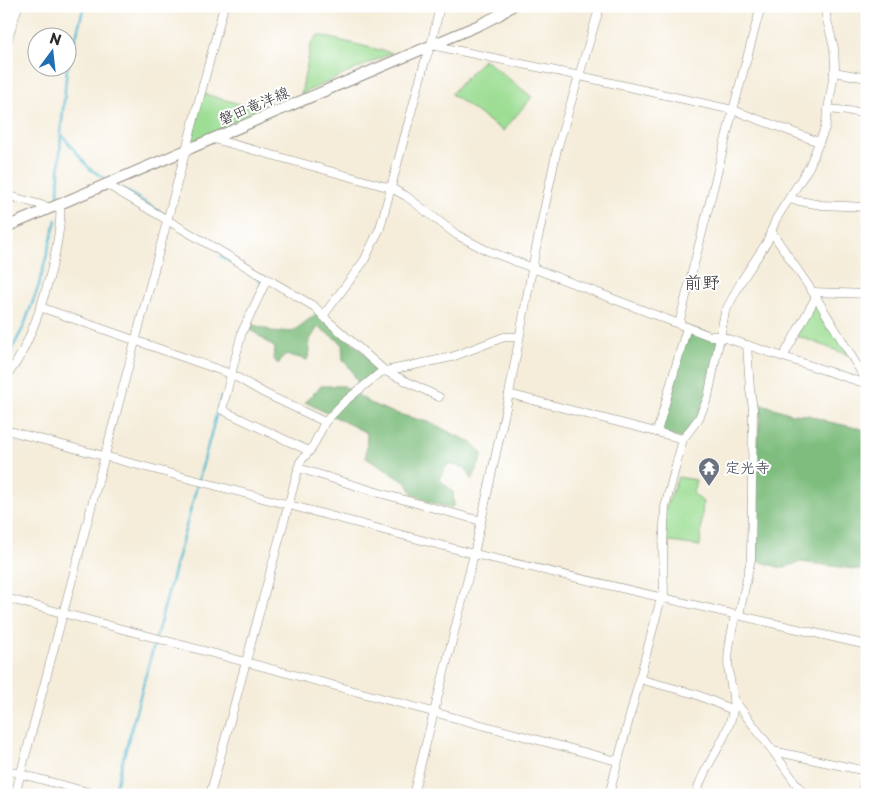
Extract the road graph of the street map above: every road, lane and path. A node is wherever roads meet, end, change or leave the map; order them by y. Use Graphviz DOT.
graph roads {
  1 [pos="18,6"];
  2 [pos="224,6"];
  3 [pos="440,6"];
  4 [pos="512,6"];
  5 [pos="600,6"];
  6 [pos="761,6"];
  7 [pos="826,6"];
  8 [pos="6,45"];
  9 [pos="431,45"];
  10 [pos="834,72"];
  11 [pos="580,76"];
  12 [pos="867,78"];
  13 [pos="828,109"];
  14 [pos="733,110"];
  15 [pos="867,113"];
  16 [pos="214,139"];
  17 [pos="819,142"];
  18 [pos="186,150"];
  19 [pos="106,184"];
  20 [pos="391,188"];
  21 [pos="6,195"];
  22 [pos="789,198"];
  23 [pos="56,206"];
  24 [pos="867,207"];
  25 [pos="168,220"];
  26 [pos="6,227"];
  27 [pos="771,231"];
  28 [pos="532,268"];
  29 [pos="267,279"];
  30 [pos="867,294"];
  31 [pos="815,295"];
  32 [pos="40,307"];
  33 [pos="323,316"];
  34 [pos="683,326"];
  35 [pos="719,336"];
  36 [pos="519,337"];
  37 [pos="136,340"];
  38 [pos="748,345"];
  39 [pos="783,357"];
  40 [pos="386,371"];
  41 [pos="231,374"];
  42 [pos="6,376"];
  43 [pos="867,383"];
  44 [pos="509,394"];
  45 [pos="439,397"];
  46 [pos="325,422"];
  47 [pos="6,430"];
  48 [pos="657,432"];
  49 [pos="683,439"];
  50 [pos="309,451"];
  51 [pos="105,456"];
  52 [pos="298,468"];
  53 [pos="288,505"];
  54 [pos="481,521"];
  55 [pos="474,554"];
  56 [pos="6,598"];
  57 [pos="663,598"];
  58 [pos="63,614"];
  59 [pos="737,615"];
  60 [pos="867,645"];
  61 [pos="246,662"];
  62 [pos="639,679"];
  63 [pos="734,700"];
  64 [pos="733,710"];
  65 [pos="434,712"];
  66 [pos="773,751"];
  67 [pos="617,762"];
  68 [pos="6,770"];
  69 [pos="867,770"];
  70 [pos="21,774"];
  71 [pos="15,795"];
  72 [pos="99,795"];
  73 [pos="210,795"];
  74 [pos="413,795"];
  75 [pos="608,795"];
  76 [pos="696,795"];
  77 [pos="804,795"];
  78 [pos="861,795"];
  1 -- 8 [label="street"];
  2 -- 18 [label="street"];
  3 -- 9 [label="street"];
  4 -- 9 [label="main road, 磐田竜洋線"];
  5 -- 11 [label="street"];
  6 -- 14 [label="street"];
  7 -- 10 [label="street"];
  9 -- 11 [label="street"];
  9 -- 16 [label="main road, 磐田竜洋線"];
  9 -- 20 [label="street"];
  10 -- 12 [label="street"];
  10 -- 13 [label="street"];
  11 -- 14 [label="street"];
  11 -- 28 [label="street"];
  13 -- 15 [label="street"];
  13 -- 17 [label="street"];
  14 -- 17 [label="street"];
  14 -- 34 [label="street"];
  16 -- 18 [label="main road, 磐田竜洋線"];
  16 -- 20 [label="street"];
  17 -- 22 [label="street"];
  18 -- 19 [label="main road, 磐田竜洋線"];
  18 -- 25 [label="street"];
  19 -- 23 [label="main road, 磐田竜洋線"];
  19 -- 25 [label="street"];
  20 -- 28 [label="street"];
  20 -- 33 [label="street"];
  21 -- 23 [label="street"];
  22 -- 24 [label="street"];
  22 -- 27 [label="street"];
  23 -- 26 [label="main road, 磐田竜洋線"];
  23 -- 32 [label="street"];
  25 -- 29 [label="street"];
  25 -- 37 [label="street"];
  27 -- 31 [label="street"];
  27 -- 35 [label="street"];
  28 -- 34 [label="street"];
  28 -- 36 [label="street"];
  29 -- 33 [label="street"];
  29 -- 41 [label="street"];
  30 -- 31 [label="street"];
  31 -- 39 [label="street"];
  31 -- 43 [label="street"];
  32 -- 37 [label="street"];
  32 -- 42 [label="street"];
  33 -- 40 [label="street"];
  34 -- 35 [label="street"];
  34 -- 48 [label="street"];
  35 -- 38 [label="street"];
  35 -- 49 [label="street"];
  36 -- 40 [label="street"];
  36 -- 44 [label="street"];
  37 -- 41 [label="street"];
  37 -- 51 [label="street"];
  38 -- 39 [label="street"];
  38 -- 59 [label="street"];
  39 -- 43 [label="street"];
  40 -- 45 [label="street"];
  40 -- 46 [label="street"];
  41 -- 46 [label="street"];
  41 -- 50 [label="street"];
  44 -- 48 [label="street"];
  44 -- 54 [label="street"];
  46 -- 50 [label="street"];
  47 -- 51 [label="street"];
  48 -- 49 [label="street"];
  49 -- 57 [label="street"];
  50 -- 52 [label="street"];
  51 -- 53 [label="street"];
  51 -- 58 [label="street"];
  52 -- 53 [label="street"];
  52 -- 54 [label="street"];
  53 -- 55 [label="street"];
  53 -- 61 [label="street"];
  54 -- 55 [label="street"];
  55 -- 57 [label="street"];
  55 -- 65 [label="street"];
  56 -- 58 [label="street"];
  57 -- 59 [label="street"];
  57 -- 62 [label="street"];
  58 -- 61 [label="street"];
  58 -- 70 [label="street"];
  59 -- 60 [label="street"];
  59 -- 63 [label="street"];
  61 -- 65 [label="street"];
  61 -- 73 [label="street"];
  62 -- 64 [label="street"];
  62 -- 67 [label="street"];
  63 -- 64 [label="street"];
  63 -- 66 [label="street"];
  64 -- 76 [label="street"];
  65 -- 67 [label="street"];
  65 -- 74 [label="street"];
  66 -- 69 [label="street"];
  66 -- 77 [label="street"];
  67 -- 75 [label="street"];
  68 -- 70 [label="street"];
  69 -- 78 [label="street"];
  70 -- 71 [label="street"];
  70 -- 72 [label="street"];
}
